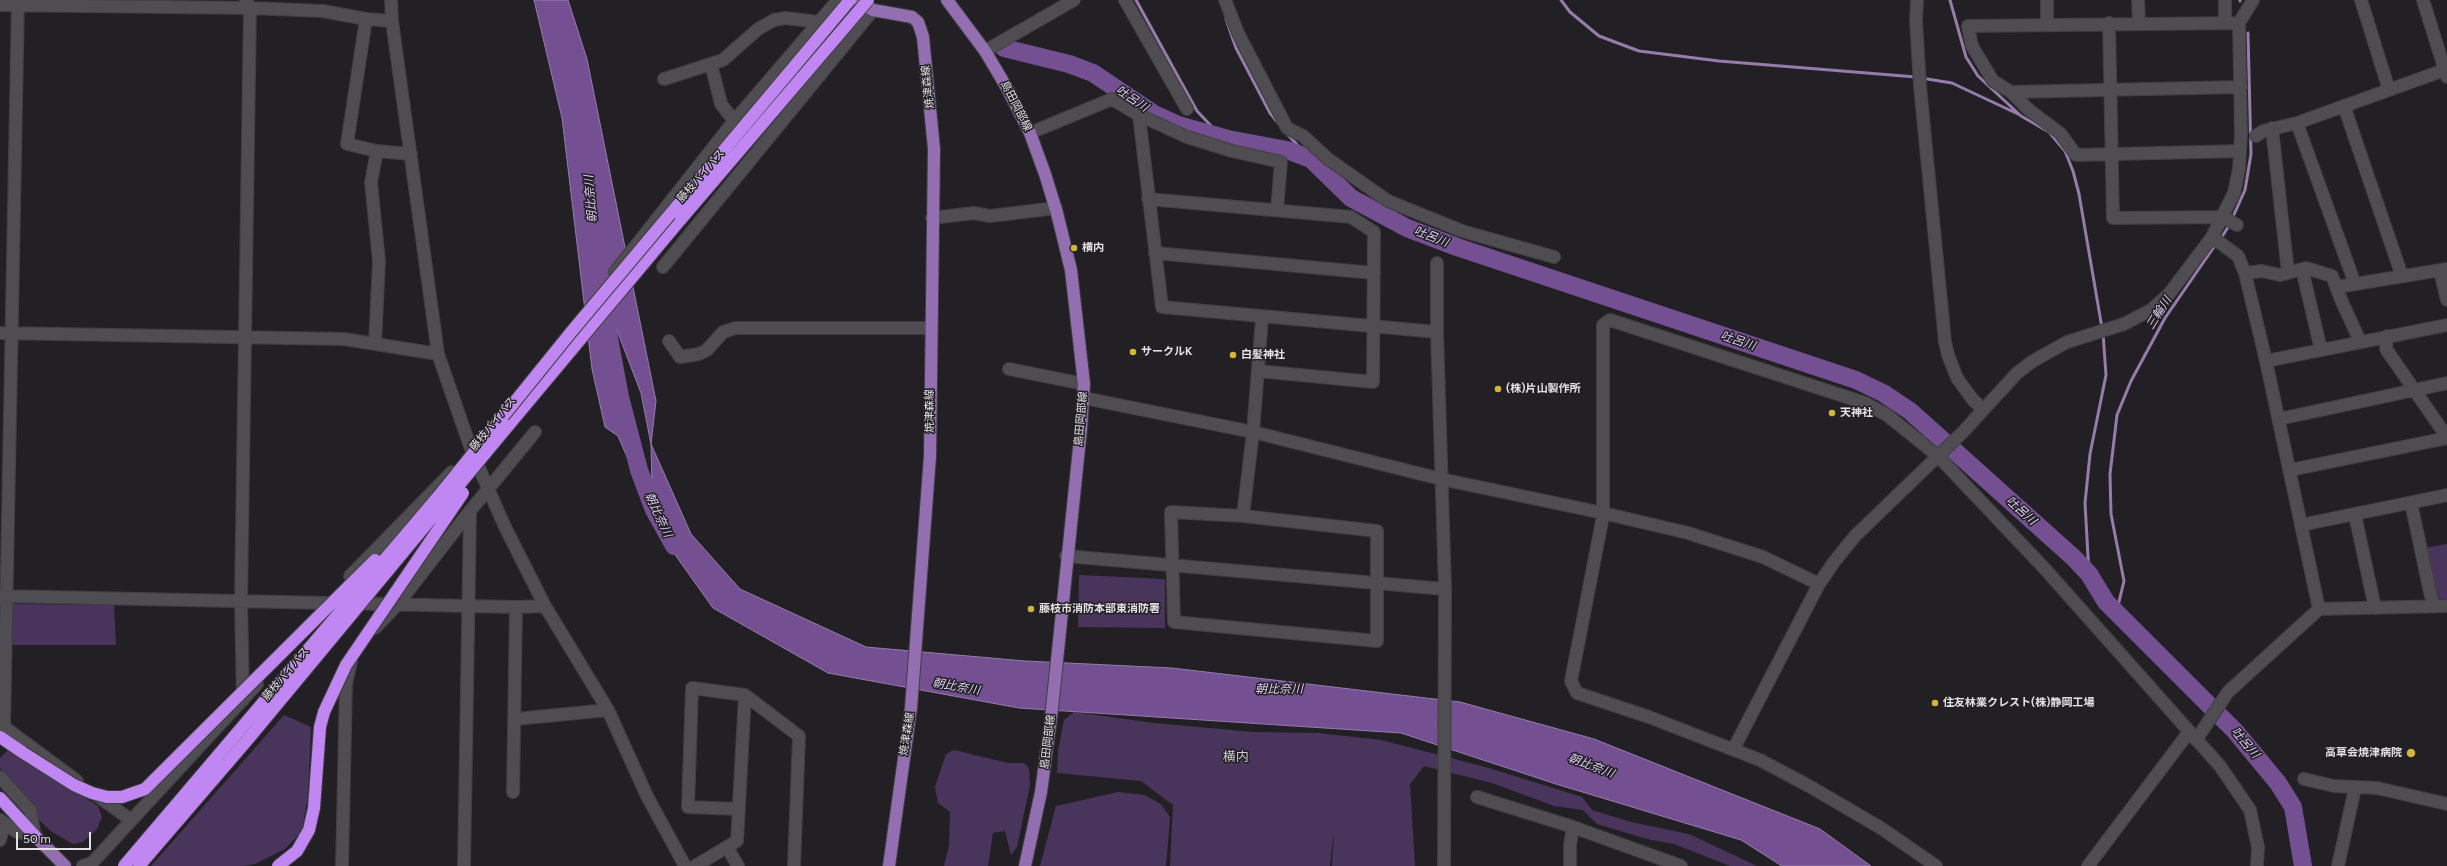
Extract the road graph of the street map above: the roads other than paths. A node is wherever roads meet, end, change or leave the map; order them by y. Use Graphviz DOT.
graph roads {
  1 [pos="391,0"];
  2 [pos="838,0"];
  3 [pos="850,0"];
  4 [pos="855,0"];
  5 [pos="947,0"];
  6 [pos="1074,0"];
  7 [pos="1125,0"];
  8 [pos="1225,0"];
  9 [pos="1917,0"];
  10 [pos="2048,0"];
  11 [pos="2138,0"];
  12 [pos="2225,0"];
  13 [pos="2253,0"];
  14 [pos="2361,0"];
  15 [pos="2425,1"];
  16 [pos="18,3"];
  17 [pos="248,4"];
  18 [pos="0,5"];
  19 [pos="870,5"];
  20 [pos="325,6"];
  21 [pos="366,19"];
  22 [pos="392,21"];
  23 [pos="820,22"];
  24 [pos="2225,22"];
  25 [pos="2108,23"];
  26 [pos="2139,23"];
  27 [pos="2239,23"];
  28 [pos="2047,26"];
  29 [pos="985,51"];
  30 [pos="711,64"];
  31 [pos="2446,72"];
  32 [pos="664,78"];
  33 [pos="2241,87"];
  34 [pos="2110,89"];
  35 [pos="2389,90"];
  36 [pos="2010,92"];
  37 [pos="2344,106"];
  38 [pos="1187,109"];
  39 [pos="1139,115"];
  40 [pos="734,121"];
  41 [pos="2297,123"];
  42 [pos="2272,128"];
  43 [pos="1030,133"];
  44 [pos="2256,136"];
  45 [pos="377,151"];
  46 [pos="2240,151"];
  47 [pos="411,154"];
  48 [pos="2112,155"];
  49 [pos="1148,199"];
  50 [pos="1056,208"];
  51 [pos="1277,210"];
  52 [pos="2223,217"];
  53 [pos="932,218"];
  54 [pos="2237,225"];
  55 [pos="2212,237"];
  56 [pos="1155,253"];
  57 [pos="1554,257"];
  58 [pos="1437,263"];
  59 [pos="662,267"];
  60 [pos="2302,269"];
  61 [pos="2444,270"];
  62 [pos="2288,272"];
  63 [pos="1374,273"];
  64 [pos="2245,273"];
  65 [pos="2402,276"];
  66 [pos="2355,284"];
  67 [pos="2337,287"];
  68 [pos="2447,300"];
  69 [pos="1262,318"];
  70 [pos="2447,325"];
  71 [pos="930,328"];
  72 [pos="1374,328"];
  73 [pos="1437,332"];
  74 [pos="5,333"];
  75 [pos="2387,336"];
  76 [pos="245,338"];
  77 [pos="669,341"];
  78 [pos="2360,341"];
  79 [pos="374,344"];
  80 [pos="2321,350"];
  81 [pos="438,354"];
  82 [pos="2266,361"];
  83 [pos="1009,369"];
  84 [pos="1258,371"];
  85 [pos="2447,383"];
  86 [pos="1084,384"];
  87 [pos="2413,390"];
  88 [pos="1084,398"];
  89 [pos="1983,409"];
  90 [pos="2279,420"];
  91 [pos="508,426"];
  92 [pos="536,432"];
  93 [pos="1253,432"];
  94 [pos="2447,438"];
  95 [pos="472,452"];
  96 [pos="1938,456"];
  97 [pos="2290,470"];
  98 [pos="1441,480"];
  99 [pos="488,490"];
  100 [pos="4,495"];
  101 [pos="2447,495"];
  102 [pos="437,498"];
  103 [pos="2411,503"];
  104 [pos="470,511"];
  105 [pos="1603,513"];
  106 [pos="2355,515"];
  107 [pos="1243,516"];
  108 [pos="2301,526"];
  109 [pos="1066,556"];
  110 [pos="1171,566"];
  111 [pos="1378,582"];
  112 [pos="1819,584"];
  113 [pos="1445,589"];
  114 [pos="3,596"];
  115 [pos="241,600"];
  116 [pos="324,604"];
  117 [pos="398,604"];
  118 [pos="468,605"];
  119 [pos="545,606"];
  120 [pos="2432,606"];
  121 [pos="2447,606"];
  122 [pos="516,607"];
  123 [pos="2375,608"];
  124 [pos="2319,609"];
  125 [pos="745,694"];
  126 [pos="242,701"];
  127 [pos="608,710"];
  128 [pos="515,719"];
  129 [pos="2,732"];
  130 [pos="2193,736"];
  131 [pos="1734,748"];
  132 [pos="0,777"];
  133 [pos="2304,779"];
  134 [pos="2355,788"];
  135 [pos="513,792"];
  136 [pos="1477,796"];
  137 [pos="0,798"];
  138 [pos="0,803"];
  139 [pos="2447,804"];
  140 [pos="739,809"];
  141 [pos="131,820"];
  142 [pos="2,821"];
  143 [pos="1573,827"];
  144 [pos="35,836"];
  145 [pos="0,840"];
  146 [pos="727,847"];
  147 [pos="64,866"];
  148 [pos="83,866"];
  149 [pos="124,866"];
  150 [pos="139,866"];
  151 [pos="278,866"];
  152 [pos="342,866"];
  153 [pos="464,866"];
  154 [pos="685,866"];
  155 [pos="695,866"];
  156 [pos="738,866"];
  157 [pos="794,866"];
  158 [pos="889,866"];
  159 [pos="1025,866"];
  160 [pos="1444,866"];
  161 [pos="1570,866"];
  162 [pos="1681,866"];
  163 [pos="1936,866"];
  164 [pos="2088,866"];
  165 [pos="2257,866"];
  166 [pos="2338,866"];
  1 -- 22 [label="street"];
  2 -- 23 [label="street"];
  3 -- 102 [label="highway, 藤枝バイパス, bridge"];
  4 -- 19 [label="main road, 焼津森線"];
  5 -- 29 [label="main road, 島田岡部線"];
  6 -- 29 [label="street"];
  7 -- 38 [label="street"];
  8 -- 57 [label="street"];
  9 -- 89 [label="street"];
  10 -- 28 [label="street"];
  11 -- 26 [label="street"];
  12 -- 24 [label="street"];
  13 -- 27 [label="street"];
  14 -- 35 [label="street"];
  15 -- 31 [label="street"];
  16 -- 17 [label="street"];
  16 -- 18 [label="street"];
  16 -- 74 [label="street"];
  17 -- 20 [label="street"];
  17 -- 76 [label="street"];
  19 -- 53 [label="main road, 焼津森線"];
  19 -- 59 [label="street"];
  19 -- 91 [label="highway, 藤枝バイパス, bridge"];
  20 -- 21 [label="street"];
  21 -- 22 [label="street"];
  21 -- 45 [label="street"];
  22 -- 47 [label="street"];
  23 -- 30 [label="street"];
  23 -- 40 [label="street"];
  24 -- 26 [label="street"];
  24 -- 27 [label="street"];
  25 -- 26 [label="street"];
  25 -- 28 [label="street"];
  25 -- 34 [label="street"];
  27 -- 33 [label="street"];
  28 -- 36 [label="street"];
  29 -- 43 [label="main road, 島田岡部線"];
  30 -- 32 [label="street"];
  30 -- 40 [label="street"];
  31 -- 35 [label="street"];
  33 -- 34 [label="street"];
  33 -- 46 [label="street"];
  34 -- 36 [label="street"];
  34 -- 48 [label="street"];
  35 -- 37 [label="street"];
  36 -- 48 [label="street"];
  37 -- 41 [label="street"];
  37 -- 65 [label="street"];
  39 -- 43 [label="street"];
  39 -- 49 [label="street"];
  39 -- 51 [label="street"];
  40 -- 95 [label="street, bridge"];
  41 -- 42 [label="street"];
  41 -- 66 [label="street"];
  42 -- 44 [label="street"];
  42 -- 62 [label="street"];
  43 -- 50 [label="main road, 島田岡部線"];
  45 -- 47 [label="street"];
  45 -- 79 [label="street"];
  46 -- 48 [label="street"];
  46 -- 52 [label="street"];
  47 -- 81 [label="street"];
  48 -- 52 [label="street"];
  49 -- 51 [label="street"];
  49 -- 56 [label="street"];
  50 -- 53 [label="street"];
  50 -- 86 [label="main road, 島田岡部線"];
  51 -- 63 [label="street"];
  52 -- 54 [label="street"];
  52 -- 55 [label="street"];
  53 -- 71 [label="main road, 焼津森線"];
  55 -- 64 [label="street"];
  55 -- 89 [label="street"];
  56 -- 63 [label="street"];
  56 -- 69 [label="street"];
  58 -- 73 [label="street"];
  60 -- 62 [label="street"];
  60 -- 67 [label="street"];
  60 -- 80 [label="street"];
  61 -- 65 [label="street"];
  61 -- 68 [label="street"];
  62 -- 64 [label="street"];
  63 -- 72 [label="street"];
  64 -- 82 [label="street"];
  65 -- 66 [label="street"];
  66 -- 67 [label="street"];
  67 -- 78 [label="street"];
  69 -- 72 [label="street"];
  69 -- 84 [label="street"];
  70 -- 75 [label="street"];
  71 -- 77 [label="street"];
  71 -- 158 [label="main road, 焼津森線"];
  72 -- 73 [label="street"];
  72 -- 84 [label="street"];
  73 -- 98 [label="street"];
  74 -- 76 [label="street"];
  74 -- 100 [label="street"];
  75 -- 78 [label="street"];
  75 -- 87 [label="street"];
  76 -- 79 [label="street"];
  76 -- 115 [label="street"];
  78 -- 80 [label="street"];
  79 -- 81 [label="street"];
  80 -- 82 [label="street"];
  81 -- 95 [label="street"];
  82 -- 90 [label="street"];
  83 -- 86 [label="street"];
  84 -- 93 [label="street"];
  85 -- 87 [label="street"];
  86 -- 88 [label="main road, 島田岡部線"];
  87 -- 90 [label="street"];
  87 -- 94 [label="street"];
  88 -- 93 [label="street"];
  88 -- 109 [label="main road, 島田岡部線"];
  89 -- 96 [label="street"];
  90 -- 97 [label="street"];
  91 -- 150 [label="highway, 藤枝バイパス, bridge"];
  91 -- 151 [label="highway, bridge"];
  92 -- 99 [label="street"];
  93 -- 98 [label="street"];
  93 -- 107 [label="street"];
  94 -- 97 [label="street"];
  95 -- 99 [label="street"];
  95 -- 116 [label="street"];
  96 -- 105 [label="street"];
  96 -- 112 [label="street"];
  96 -- 130 [label="street"];
  97 -- 108 [label="street"];
  98 -- 105 [label="street"];
  98 -- 113 [label="street"];
  99 -- 104 [label="street"];
  99 -- 119 [label="street"];
  100 -- 114 [label="street"];
  101 -- 103 [label="street"];
  102 -- 129 [label="highway, bridge"];
  102 -- 149 [label="highway, 藤枝バイパス, bridge"];
  103 -- 106 [label="street"];
  103 -- 120 [label="street"];
  104 -- 117 [label="street"];
  104 -- 118 [label="street"];
  105 -- 112 [label="street"];
  105 -- 131 [label="street"];
  106 -- 108 [label="street"];
  106 -- 123 [label="street"];
  107 -- 110 [label="street"];
  107 -- 111 [label="street"];
  108 -- 124 [label="street"];
  109 -- 110 [label="street"];
  109 -- 159 [label="main road, 島田岡部線"];
  110 -- 111 [label="street"];
  110 -- 111 [label="street"];
  111 -- 113 [label="street"];
  112 -- 131 [label="street"];
  113 -- 160 [label="street"];
  114 -- 115 [label="street"];
  114 -- 129 [label="street"];
  115 -- 116 [label="street"];
  115 -- 126 [label="street"];
  116 -- 117 [label="street"];
  116 -- 126 [label="street"];
  117 -- 118 [label="street"];
  117 -- 152 [label="street"];
  118 -- 122 [label="street"];
  118 -- 153 [label="street"];
  119 -- 122 [label="street"];
  119 -- 127 [label="street"];
  120 -- 121 [label="street"];
  120 -- 123 [label="street"];
  122 -- 128 [label="street"];
  123 -- 124 [label="street"];
  124 -- 130 [label="street"];
  125 -- 140 [label="street"];
  125 -- 140 [label="street"];
  125 -- 157 [label="street"];
  126 -- 141 [label="street"];
  127 -- 128 [label="street"];
  127 -- 154 [label="street"];
  128 -- 135 [label="street"];
  129 -- 141 [label="street"];
  130 -- 164 [label="street"];
  130 -- 165 [label="street"];
  131 -- 163 [label="street"];
  132 -- 144 [label="street"];
  133 -- 134 [label="street"];
  134 -- 139 [label="street"];
  134 -- 166 [label="street"];
  136 -- 143 [label="street"];
  137 -- 144 [label="highway"];
  138 -- 144 [label="highway"];
  140 -- 146 [label="street"];
  141 -- 148 [label="street"];
  142 -- 144 [label="street"];
  142 -- 145 [label="street"];
  143 -- 161 [label="street"];
  143 -- 162 [label="street"];
  144 -- 147 [label="main road"];
  146 -- 155 [label="street"];
  146 -- 156 [label="street"];
}
